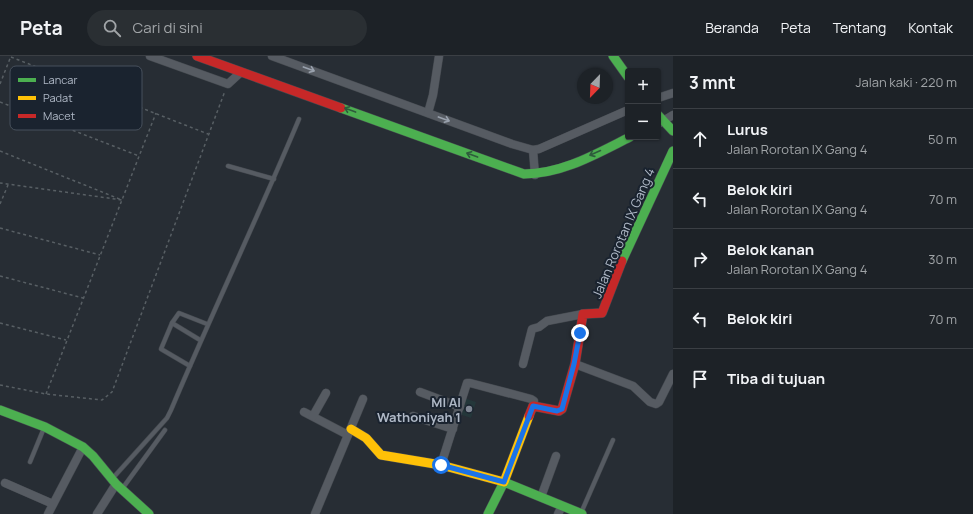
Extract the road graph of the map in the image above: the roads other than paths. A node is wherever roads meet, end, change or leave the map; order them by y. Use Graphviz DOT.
graph roads {
  1 [pos="150,56"];
  2 [pos="197,56"];
  3 [pos="272,56"];
  4 [pos="439,56"];
  5 [pos="613,56"];
  6 [pos="241,72"];
  7 [pos="625,73"];
  8 [pos="673,93"];
  9 [pos="661,97"];
  10 [pos="625,111"];
  11 [pos="428,113"];
  12 [pos="673,115"];
  13 [pos="299,119"];
  14 [pos="661,120"];
  15 [pos="661,121"];
  16 [pos="673,131"];
  17 [pos="625,139"];
  18 [pos="533,150"];
  19 [pos="673,150"];
  20 [pos="228,166"];
  21 [pos="535,175"];
  22 [pos="274,179"];
  23 [pos="583,314"];
  24 [pos="172,323"];
  25 [pos="207,324"];
  26 [pos="200,340"];
  27 [pos="523,364"];
  28 [pos="574,364"];
  29 [pos="190,366"];
  30 [pos="673,374"];
  31 [pos="420,392"];
  32 [pos="326,393"];
  33 [pos="363,399"];
  34 [pos="460,406"];
  35 [pos="533,406"];
  36 [pos="0,410"];
  37 [pos="304,412"];
  38 [pos="313,416"];
  39 [pos="413,416"];
  40 [pos="45,427"];
  41 [pos="453,429"];
  42 [pos="164,430"];
  43 [pos="350,432"];
  44 [pos="613,440"];
  45 [pos="83,447"];
  46 [pos="556,456"];
  47 [pos="30,462"];
  48 [pos="441,465"];
  49 [pos="504,482"];
  50 [pos="5,483"];
  51 [pos="116,484"];
  52 [pos="541,497"];
  53 [pos="53,504"];
  54 [pos="560,510"];
  55 [pos="48,514"];
  56 [pos="97,514"];
  57 [pos="149,514"];
  58 [pos="314,514"];
  59 [pos="488,514"];
  60 [pos="582,514"];
  1 -- 6 [label="street"];
  2 -- 6 [label="street"];
  3 -- 11 [label="street, one-way"];
  4 -- 11 [label="street"];
  5 -- 7 [label="street"];
  21 -- 6 [label="street, one-way"];
  8 -- 9 [label="street"];
  10 -- 18 [label="street"];
  11 -- 18 [label="street, one-way"];
  12 -- 14 [label="street"];
  13 -- 22 [label="lane"];
  15 -- 16 [label="street"];
  17 -- 21 [label="street, one-way"];
  18 -- 21 [label="street"];
  19 -- 23 [label="street, Jalan Rorotan IX Gang 4"];
  20 -- 22 [label="lane"];
  22 -- 25 [label="lane"];
  23 -- 27 [label="street"];
  23 -- 28 [label="street"];
  24 -- 25 [label="lane"];
  24 -- 26 [label="lane"];
  24 -- 29 [label="lane"];
  25 -- 26 [label="lane"];
  26 -- 29 [label="lane"];
  28 -- 30 [label="street"];
  28 -- 35 [label="street"];
  29 -- 51 [label="lane"];
  31 -- 34 [label="street"];
  32 -- 38 [label="street"];
  33 -- 43 [label="street"];
  34 -- 35 [label="street"];
  34 -- 41 [label="street"];
  35 -- 49 [label="street"];
  36 -- 40 [label="street"];
  37 -- 38 [label="street"];
  38 -- 43 [label="street"];
  39 -- 41 [label="street"];
  40 -- 45 [label="street"];
  40 -- 47 [label="lane"];
  41 -- 48 [label="street"];
  42 -- 51 [label="lane"];
  43 -- 48 [label="street"];
  43 -- 58 [label="street"];
  44 -- 60 [label="lane"];
  45 -- 51 [label="street"];
  45 -- 53 [label="street"];
  46 -- 52 [label="street"];
  48 -- 49 [label="street"];
  49 -- 52 [label="street"];
  49 -- 59 [label="street"];
  50 -- 53 [label="street"];
  51 -- 56 [label="street"];
  51 -- 57 [label="street"];
  52 -- 54 [label="street"];
  53 -- 55 [label="street"];
  54 -- 60 [label="street"];
}
